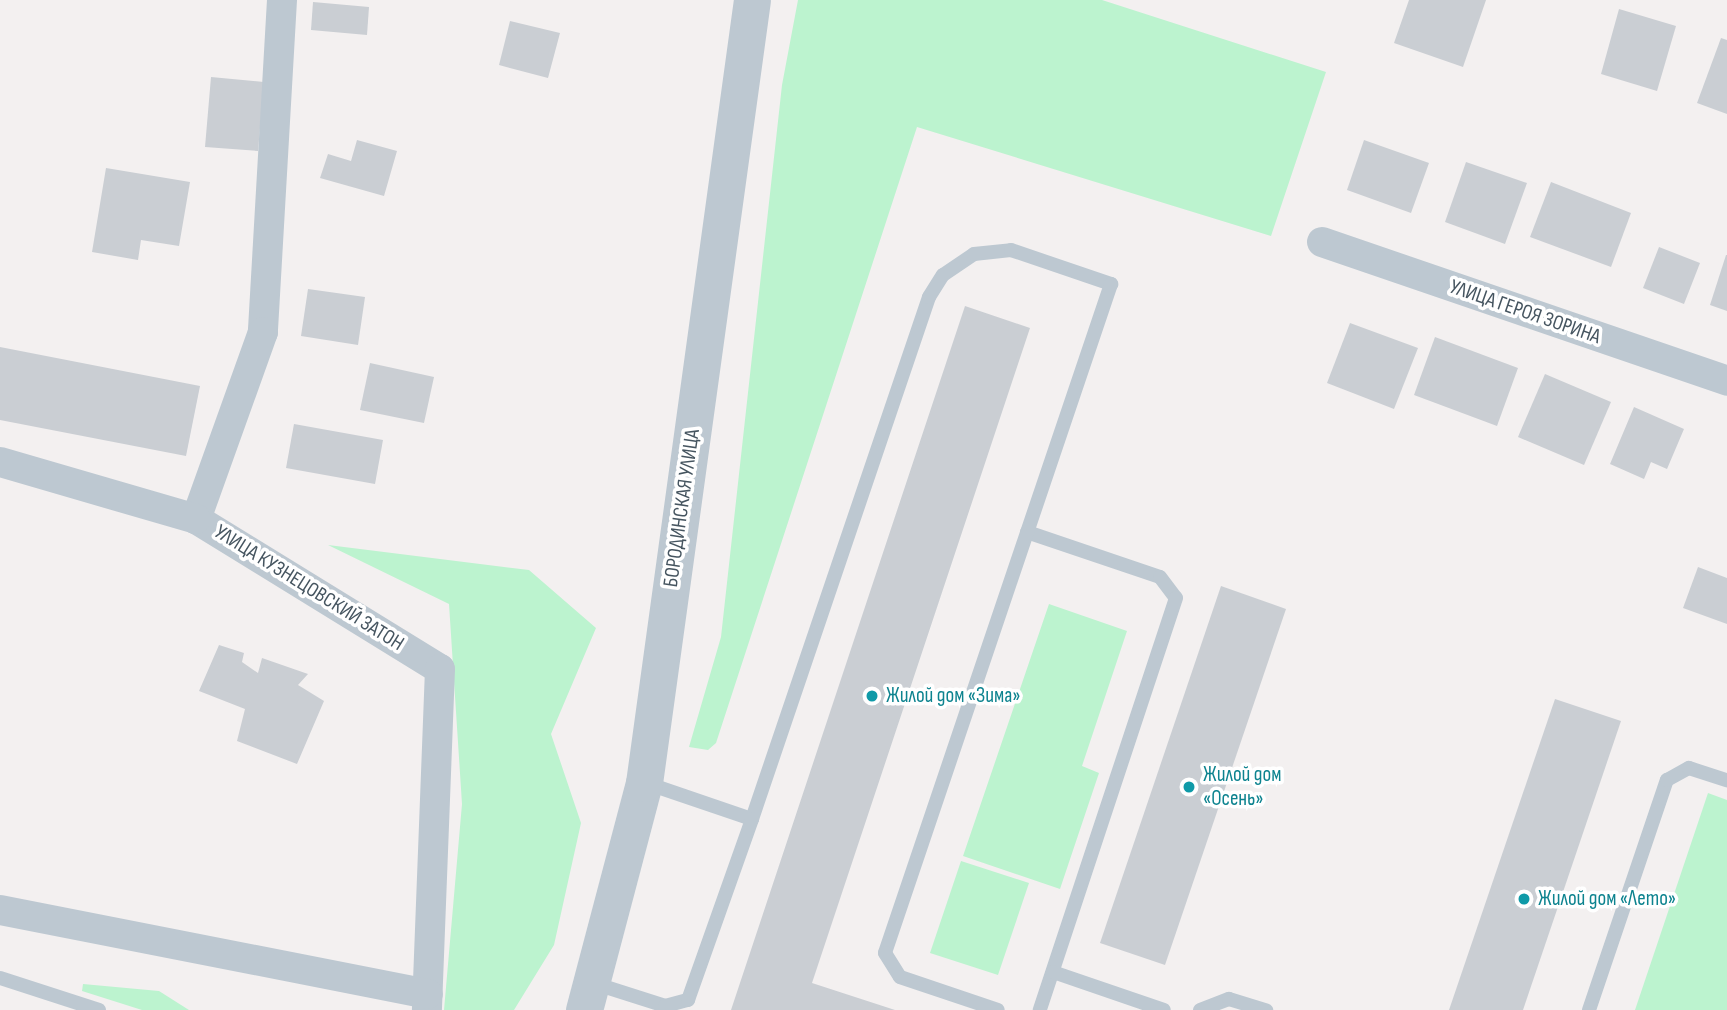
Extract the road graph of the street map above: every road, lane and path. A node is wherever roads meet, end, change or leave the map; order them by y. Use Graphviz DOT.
graph roads {
  1 [pos="282,0"];
  2 [pos="752,0"];
  3 [pos="1322,242"];
  4 [pos="1727,381"];
  5 [pos="0,462"];
  6 [pos="196,519"];
  7 [pos="1027,532"];
  8 [pos="1727,780"];
  9 [pos="644,782"];
  10 [pos="752,819"];
  11 [pos="0,910"];
  12 [pos="1053,972"];
  13 [pos="0,978"];
  14 [pos="587,996"];
  15 [pos="428,1002"];
  16 [pos="99,1010"];
  17 [pos="998,1010"];
  18 [pos="1040,1010"];
  19 [pos="1164,1010"];
  20 [pos="1200,1010"];
  21 [pos="1266,1010"];
  22 [pos="1589,1010"];
  1 -- 6 [label="street, УЛИЦА КУЗНЕЦОВСКИЙ ЗАТОН"];
  2 -- 9 [label="street, БОРОДИНСКАЯ УЛИЦА"];
  3 -- 4 [label="street, УЛИЦА ГЕРОЯ ЗОРИНА"];
  5 -- 6 [label="street"];
  6 -- 15 [label="street, УЛИЦА КУЗНЕЦОВСКИЙ ЗАТОН"];
  7 -- 10 [label="lane"];
  7 -- 12 [label="lane"];
  7 -- 17 [label="lane"];
  8 -- 22 [label="lane"];
  9 -- 10 [label="lane"];
  9 -- 14 [label="street, БОРОДИНСКАЯ УЛИЦА"];
  10 -- 14 [label="lane"];
  11 -- 15 [label="street"];
  12 -- 18 [label="lane"];
  12 -- 19 [label="lane"];
  13 -- 16 [label="lane"];
  20 -- 21 [label="lane"];
}
